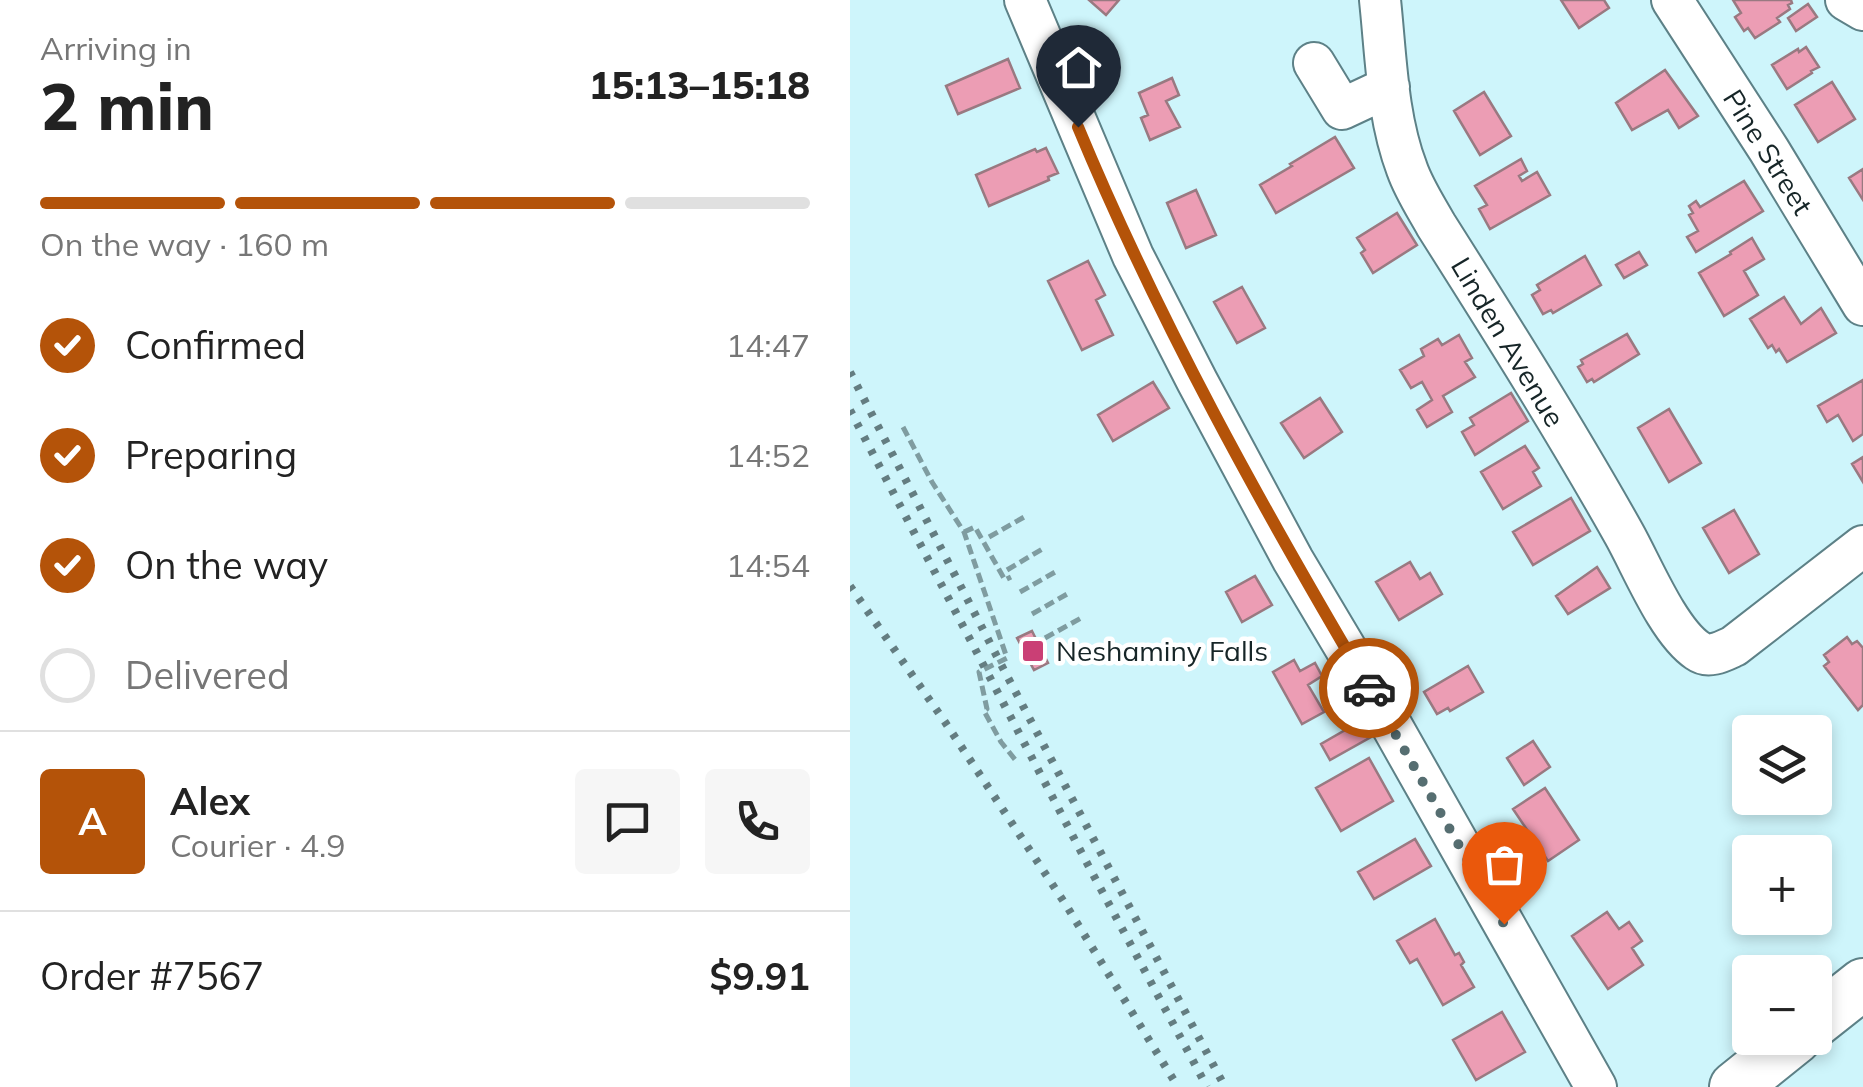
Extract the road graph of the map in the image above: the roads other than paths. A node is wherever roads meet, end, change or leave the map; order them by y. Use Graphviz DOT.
graph roads {
  1 [pos="1025,0"];
  2 [pos="1380,0"];
  3 [pos="1672,0"];
  4 [pos="1846,0"];
  5 [pos="1863,10"];
  6 [pos="1314,62"];
  7 [pos="1389,87"];
  8 [pos="1863,306"];
  9 [pos="1863,546"];
  10 [pos="1863,984"];
  11 [pos="1832,1009"];
  12 [pos="1774,1055"];
  13 [pos="1596,1087"];
  14 [pos="1734,1087"];
  1 -- 13 [label="street"];
  2 -- 7 [label="street, Linden Avenue"];
  3 -- 8 [label="street, Pine Street"];
  4 -- 5 [label="street"];
  6 -- 7 [label="street"];
  7 -- 9 [label="street, Linden Avenue"];
  10 -- 11 [label="main road"];
  12 -- 14 [label="main road"];
}
